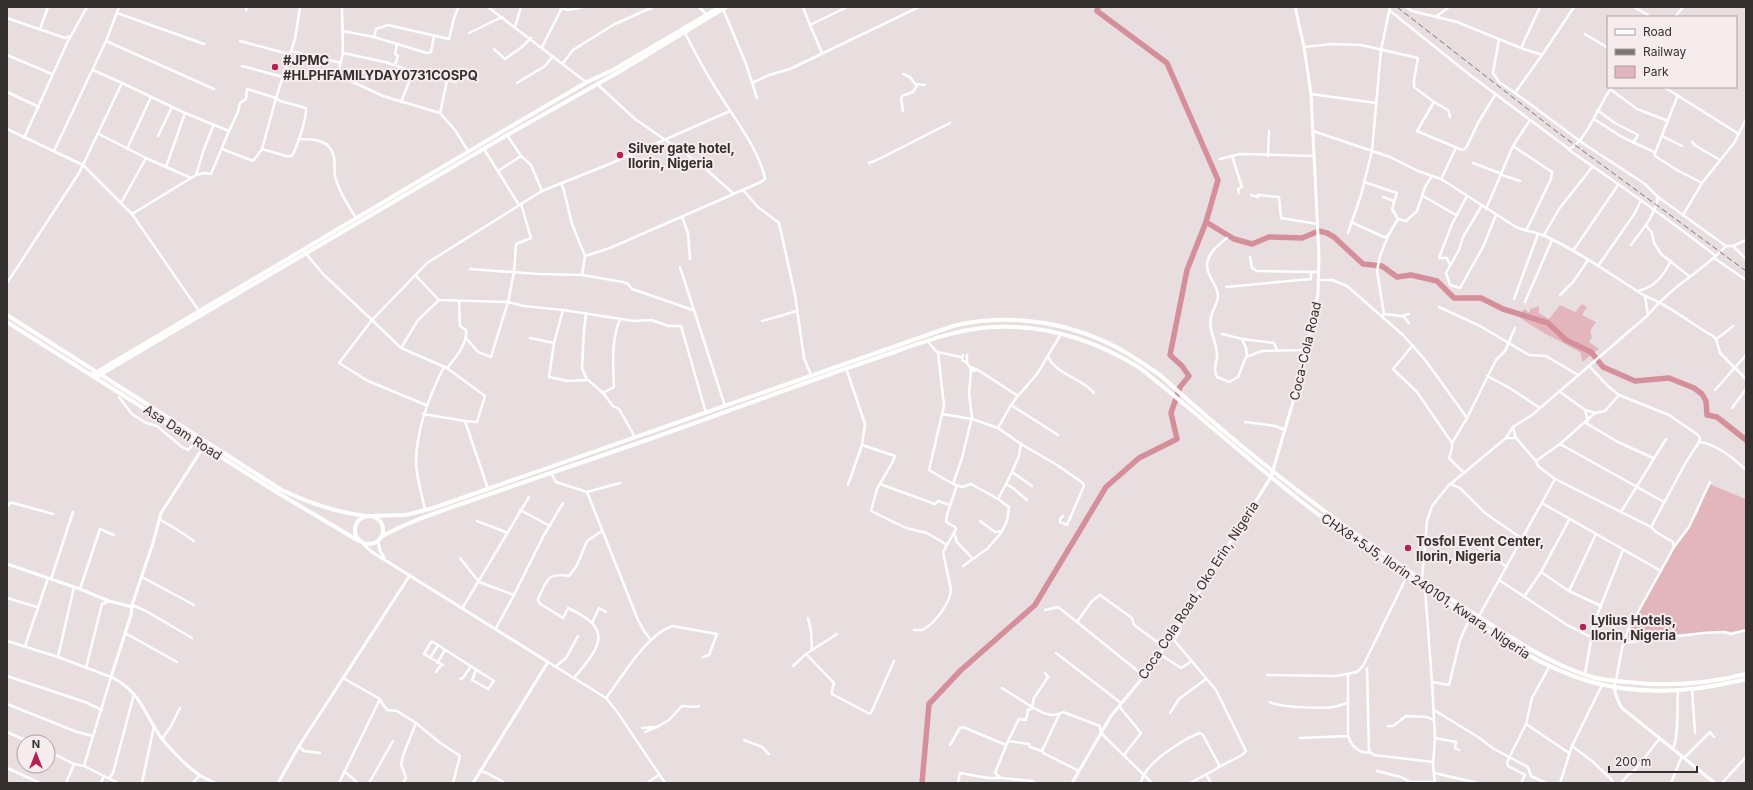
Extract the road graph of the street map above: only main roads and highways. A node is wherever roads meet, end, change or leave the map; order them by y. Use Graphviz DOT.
graph roads {
  1 [pos="723,8"];
  2 [pos="562,97"];
  3 [pos="565,102"];
  4 [pos="462,156"];
  5 [pos="464,161"];
  6 [pos="418,182"];
  7 [pos="421,186"];
  8 [pos="333,232"];
  9 [pos="336,236"];
  10 [pos="304,252"];
  11 [pos="7,315"];
  12 [pos="7,322"];
  13 [pos="157,339"];
  14 [pos="90,367"];
  15 [pos="103,368"];
  16 [pos="109,369"];
  17 [pos="99,372"];
  18 [pos="94,376"];
  19 [pos="110,380"];
  20 [pos="228,458"];
  21 [pos="366,516"];
  22 [pos="371,516"];
  23 [pos="380,539"];
  24 [pos="361,542"];
  25 [pos="1746,674"];
  26 [pos="1746,679"];
  1 -- 2 [label="main road"];
  1 -- 3 [label="main road"];
  2 -- 3 [label="main road"];
  2 -- 4 [label="main road"];
  3 -- 5 [label="main road"];
  4 -- 5 [label="main road"];
  4 -- 6 [label="main road"];
  5 -- 7 [label="main road"];
  6 -- 7 [label="main road"];
  6 -- 8 [label="main road"];
  7 -- 9 [label="main road"];
  8 -- 9 [label="main road"];
  8 -- 10 [label="main road"];
  9 -- 10 [label="main road"];
  10 -- 13 [label="main road"];
  10 -- 13 [label="main road"];
  11 -- 14 [label="main road, Asa Dam Road"];
  12 -- 18 [label="main road, Asa Dam Road"];
  13 -- 15 [label="main road"];
  13 -- 16 [label="main road"];
  14 -- 15 [label="main road"];
  14 -- 17 [label="main road, Asa Dam Road"];
  15 -- 17 [label="main road"];
  16 -- 17 [label="main road"];
  16 -- 19 [label="main road"];
  17 -- 18 [label="main road"];
  17 -- 19 [label="main road, Asa Dam Road"];
  18 -- 20 [label="main road, Asa Dam Road"];
  19 -- 20 [label="main road, Asa Dam Road"];
  20 -- 21 [label="main road, Asa Dam Road"];
  20 -- 24 [label="main road, Asa Dam Road"];
  21 -- 22 [label="main road"];
  21 -- 24 [label="main road"];
  22 -- 23 [label="main road"];
  22 -- 25 [label="main road, CHX8+5J5, Ilorin 240101, Kwara, Nigeria"];
  23 -- 24 [label="main road"];
  23 -- 26 [label="main road, CHX8+5J5, Ilorin 240101, Kwara, Nigeria"];
}
